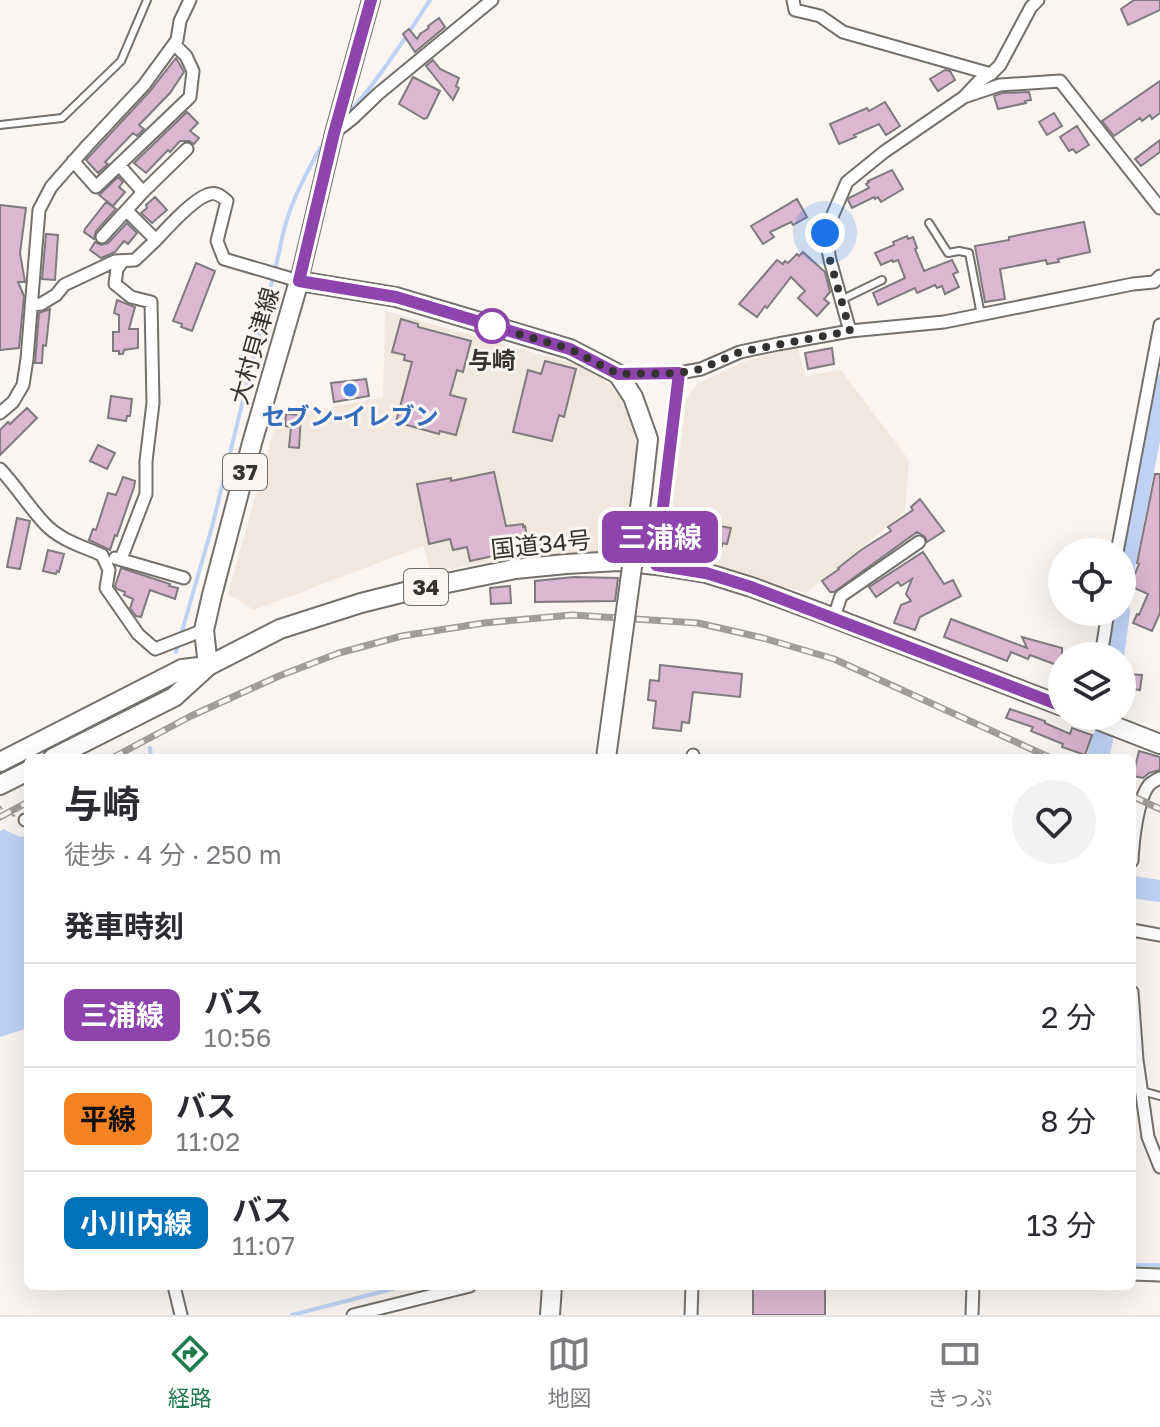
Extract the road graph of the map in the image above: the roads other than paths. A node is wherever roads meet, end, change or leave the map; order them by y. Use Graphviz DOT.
graph roads {
  1 [pos="147,0"];
  2 [pos="190,0"];
  3 [pos="371,0"];
  4 [pos="492,0"];
  5 [pos="793,0"];
  6 [pos="1038,0"];
  7 [pos="174,44"];
  8 [pos="991,74"];
  9 [pos="963,98"];
  10 [pos="0,125"];
  11 [pos="334,133"];
  12 [pos="187,149"];
  13 [pos="73,161"];
  14 [pos="119,165"];
  15 [pos="143,192"];
  16 [pos="1160,208"];
  17 [pos="127,211"];
  18 [pos="929,223"];
  19 [pos="102,237"];
  20 [pos="156,240"];
  21 [pos="123,261"];
  22 [pos="1160,276"];
  23 [pos="291,278"];
  24 [pos="882,280"];
  25 [pos="841,300"];
  26 [pos="31,305"];
  27 [pos="981,315"];
  28 [pos="1160,325"];
  29 [pos="850,331"];
  30 [pos="679,373"];
  31 [pos="618,374"];
  32 [pos="0,413"];
  33 [pos="0,469"];
  34 [pos="1120,538"];
  35 [pos="919,542"];
  36 [pos="121,559"];
  37 [pos="106,563"];
  38 [pos="656,565"];
  39 [pos="184,578"];
  40 [pos="834,617"];
  41 [pos="197,633"];
  42 [pos="208,666"];
  43 [pos="1048,701"];
  44 [pos="1124,730"];
  45 [pos="1160,744"];
  46 [pos="61,754"];
  47 [pos="607,754"];
  48 [pos="0,762"];
  49 [pos="24,773"];
  50 [pos="1160,778"];
  51 [pos="0,785"];
  52 [pos="1136,829"];
  53 [pos="1136,931"];
  54 [pos="1160,935"];
  55 [pos="1136,1046"];
  56 [pos="1142,1091"];
  57 [pos="1160,1096"];
  58 [pos="1160,1167"];
  59 [pos="1136,1274"];
  60 [pos="1160,1275"];
  61 [pos="175,1290"];
  62 [pos="454,1290"];
  63 [pos="552,1290"];
  64 [pos="692,1290"];
  65 [pos="973,1290"];
  66 [pos="181,1315"];
  67 [pos="353,1315"];
  68 [pos="550,1315"];
  69 [pos="691,1315"];
  70 [pos="972,1315"];
  1 -- 10 [label="lane"];
  2 -- 7 [label="street"];
  3 -- 11 [label="main road"];
  4 -- 11 [label="street"];
  5 -- 8 [label="street"];
  6 -- 8 [label="street"];
  7 -- 13 [label="street"];
  7 -- 14 [label="street"];
  8 -- 9 [label="street"];
  9 -- 16 [label="street"];
  9 -- 25 [label="street"];
  11 -- 23 [label="main road"];
  12 -- 15 [label="street"];
  13 -- 14 [label="street"];
  13 -- 26 [label="street"];
  14 -- 15 [label="street"];
  15 -- 17 [label="street"];
  17 -- 19 [label="street"];
  17 -- 20 [label="street"];
  18 -- 27 [label="lane"];
  20 -- 21 [label="street"];
  20 -- 23 [label="street"];
  21 -- 26 [label="street"];
  21 -- 36 [label="street"];
  22 -- 27 [label="street"];
  23 -- 31 [label="main road, 大村貝津線"];
  23 -- 41 [label="main road, 大村貝津線 / 37"];
  24 -- 25 [label="lane"];
  25 -- 29 [label="street"];
  26 -- 32 [label="street"];
  27 -- 29 [label="street"];
  28 -- 34 [label="street"];
  29 -- 30 [label="street"];
  30 -- 31 [label="street"];
  30 -- 38 [label="street"];
  31 -- 47 [label="main road, bridge"];
  33 -- 37 [label="street"];
  35 -- 40 [label="street"];
  36 -- 37 [label="street"];
  36 -- 39 [label="street"];
  37 -- 41 [label="street"];
  38 -- 40 [label="main road, 国道34号 / 34"];
  38 -- 42 [label="main road, 国道34号 / 34"];
  40 -- 43 [label="main road, 国道34号 / 34"];
  41 -- 42 [label="main road, 大村貝津線 / 37"];
  42 -- 46 [label="main road, 国道34号 / 34"];
  42 -- 48 [label="main road, 国道34号 / 34"];
  44 -- 45 [label="main road"];
  49 -- 51 [label="main road"];
  50 -- 52 [label="street"];
  53 -- 54 [label="street"];
  55 -- 56 [label="street"];
  56 -- 57 [label="lane"];
  56 -- 58 [label="street"];
  59 -- 60 [label="street"];
  61 -- 66 [label="street"];
  62 -- 67 [label="street"];
  63 -- 68 [label="main road"];
  64 -- 69 [label="street"];
  65 -- 70 [label="street"];
}
